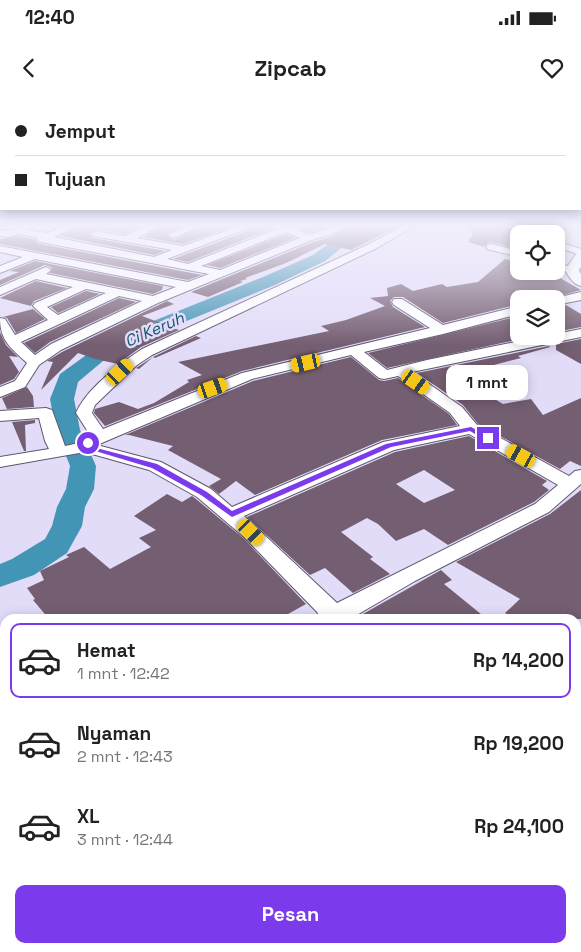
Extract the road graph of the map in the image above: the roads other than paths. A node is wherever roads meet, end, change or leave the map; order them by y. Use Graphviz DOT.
graph roads {
  1 [pos="56,266"];
  2 [pos="90,266"];
  3 [pos="189,266"];
  4 [pos="238,266"];
  5 [pos="331,266"];
  6 [pos="575,266"];
  7 [pos="565,268"];
  8 [pos="572,270"];
  9 [pos="220,273"];
  10 [pos="34,275"];
  11 [pos="581,282"];
  12 [pos="86,285"];
  13 [pos="189,286"];
  14 [pos="0,291"];
  15 [pos="118,292"];
  16 [pos="581,296"];
  17 [pos="565,299"];
  18 [pos="154,300"];
  19 [pos="398,302"];
  20 [pos="510,312"];
  21 [pos="57,321"];
  22 [pos="0,322"];
  23 [pos="443,330"];
  24 [pos="581,333"];
  25 [pos="12,341"];
  26 [pos="355,351"];
  27 [pos="34,362"];
  28 [pos="401,371"];
  29 [pos="0,392"];
  30 [pos="0,416"];
  31 [pos="471,429"];
  32 [pos="89,444"];
  33 [pos="58,448"];
  34 [pos="0,452"];
  35 [pos="0,462"];
  36 [pos="576,482"];
  37 [pos="237,512"];
  38 [pos="330,614"];
  39 [pos="339,614"];
  1 -- 10 [label="street"];
  2 -- 13 [label="street"];
  3 -- 9 [label="street"];
  4 -- 9 [label="street"];
  5 -- 32 [label="street"];
  6 -- 8 [label="main road"];
  7 -- 8 [label="street"];
  8 -- 11 [label="main road"];
  9 -- 13 [label="street"];
  10 -- 12 [label="street"];
  10 -- 14 [label="street"];
  12 -- 15 [label="street"];
  12 -- 21 [label="street"];
  13 -- 18 [label="street"];
  15 -- 18 [label="street"];
  15 -- 21 [label="street"];
  16 -- 17 [label="street"];
  18 -- 27 [label="street"];
  19 -- 23 [label="street"];
  20 -- 23 [label="street"];
  21 -- 25 [label="street"];
  22 -- 25 [label="street"];
  23 -- 26 [label="street"];
  24 -- 28 [label="street"];
  25 -- 27 [label="street"];
  26 -- 28 [label="street"];
  26 -- 32 [label="street"];
  27 -- 29 [label="street"];
  28 -- 31 [label="street"];
  30 -- 33 [label="street"];
  31 -- 36 [label="street"];
  31 -- 37 [label="street"];
  32 -- 33 [label="street"];
  32 -- 37 [label="street"];
  33 -- 34 [label="street"];
  33 -- 35 [label="street"];
  36 -- 39 [label="street"];
  37 -- 38 [label="street"];
}
